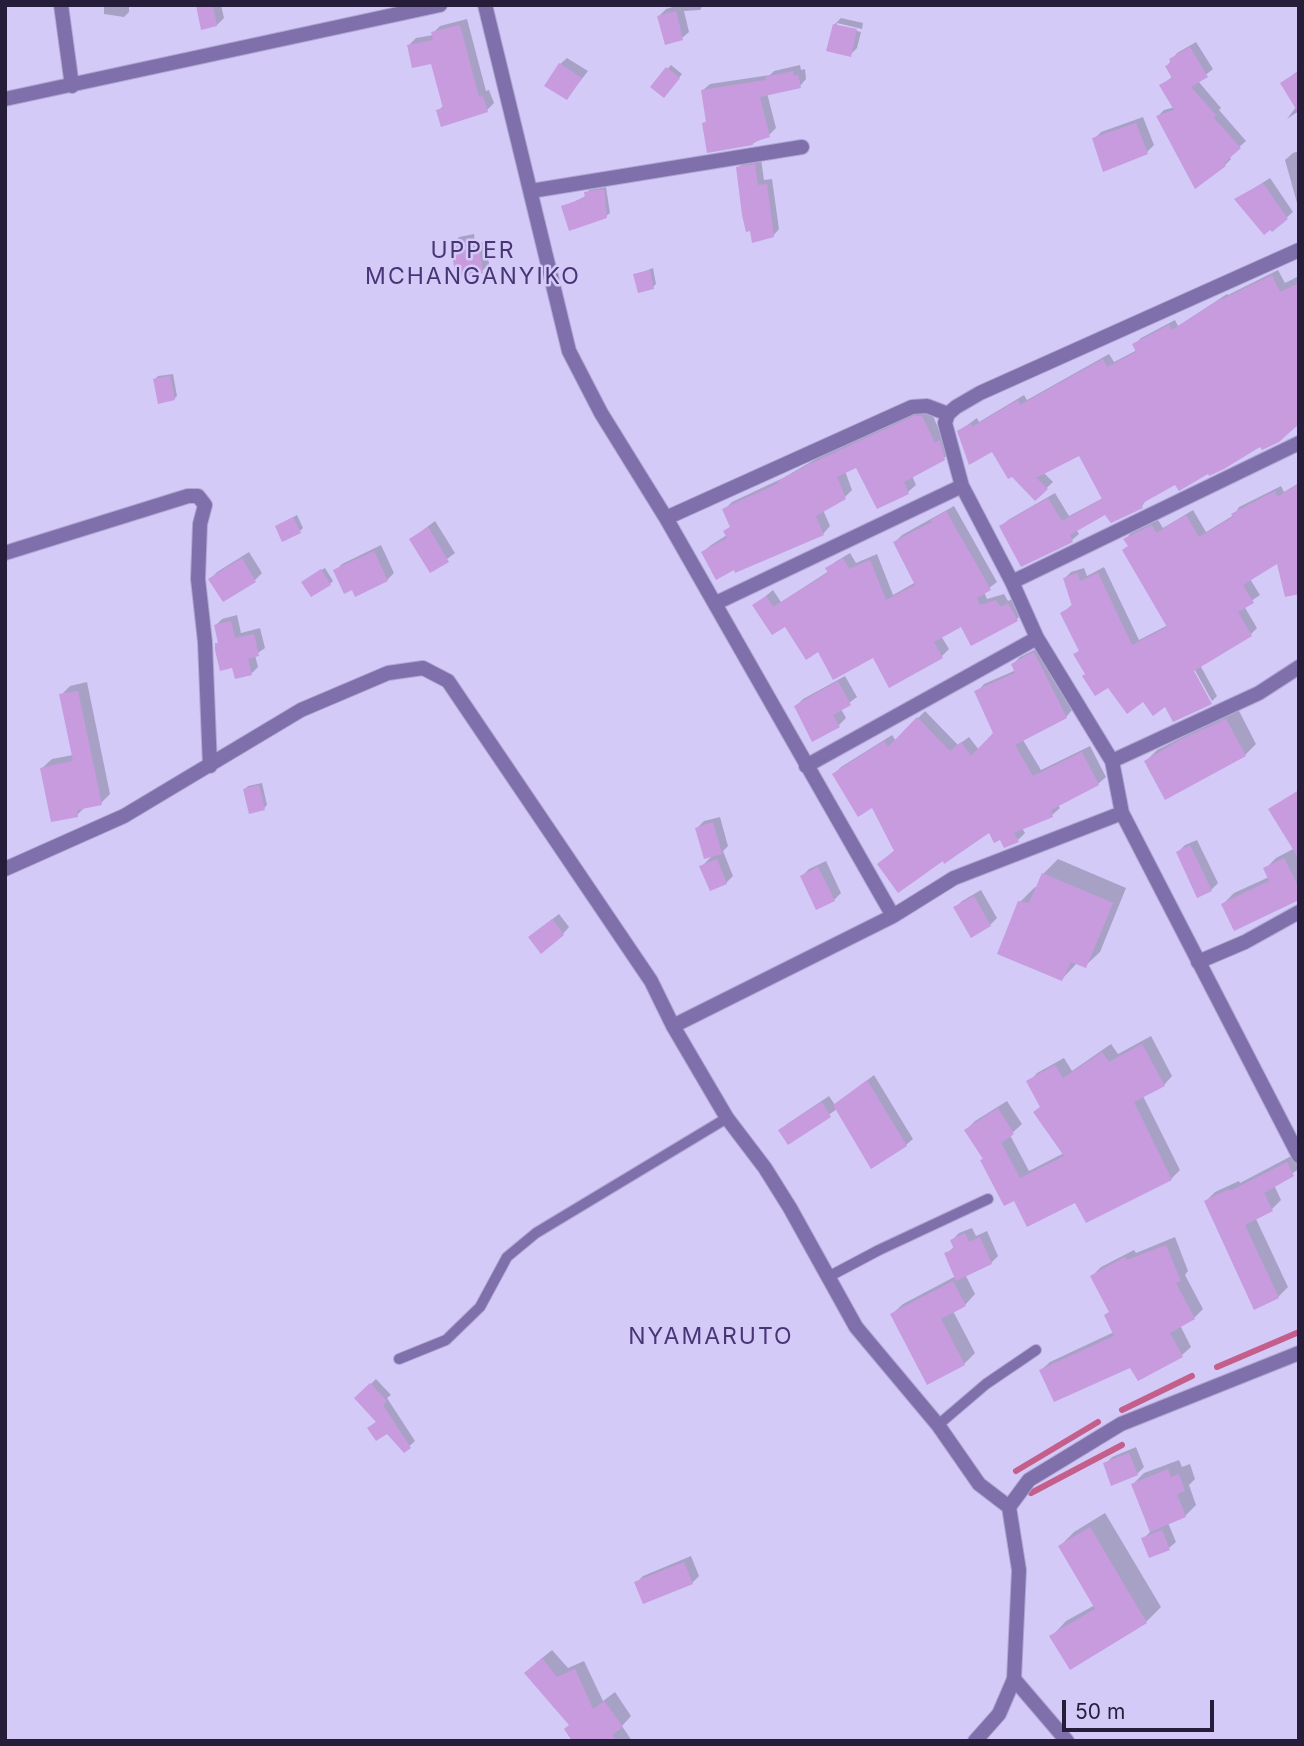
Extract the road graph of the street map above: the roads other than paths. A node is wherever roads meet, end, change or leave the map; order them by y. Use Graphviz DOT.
graph roads {
  1 [pos="61,5"];
  2 [pos="440,5"];
  3 [pos="485,5"];
  4 [pos="72,86"];
  5 [pos="5,99"];
  6 [pos="802,147"];
  7 [pos="531,191"];
  8 [pos="1299,250"];
  9 [pos="948,414"];
  10 [pos="1299,443"];
  11 [pos="962,486"];
  12 [pos="666,518"];
  13 [pos="5,553"];
  14 [pos="1012,582"];
  15 [pos="716,603"];
  16 [pos="1037,638"];
  17 [pos="1299,667"];
  18 [pos="1112,761"];
  19 [pos="210,766"];
  20 [pos="806,766"];
  21 [pos="1122,813"];
  22 [pos="5,869"];
  23 [pos="1299,912"];
  24 [pos="893,916"];
  25 [pos="1198,962"];
  26 [pos="673,1026"];
  27 [pos="727,1118"];
  28 [pos="1299,1156"];
  29 [pos="988,1199"];
  30 [pos="828,1277"];
  31 [pos="1036,1350"];
  32 [pos="1299,1353"];
  33 [pos="399,1360"];
  34 [pos="938,1425"];
  35 [pos="1009,1507"];
  36 [pos="1014,1679"];
  37 [pos="975,1741"];
  38 [pos="1067,1741"];
  1 -- 4 [label="street"];
  2 -- 4 [label="street"];
  3 -- 7 [label="street"];
  4 -- 5 [label="street"];
  6 -- 7 [label="street"];
  7 -- 12 [label="street"];
  8 -- 9 [label="street"];
  9 -- 11 [label="street"];
  9 -- 12 [label="street"];
  10 -- 14 [label="street"];
  11 -- 14 [label="street"];
  11 -- 15 [label="street"];
  12 -- 15 [label="street"];
  13 -- 19 [label="street"];
  14 -- 16 [label="street"];
  15 -- 20 [label="street"];
  16 -- 18 [label="street"];
  16 -- 20 [label="street"];
  17 -- 18 [label="street"];
  18 -- 21 [label="street"];
  19 -- 22 [label="street"];
  19 -- 26 [label="street"];
  20 -- 24 [label="street"];
  21 -- 24 [label="street"];
  21 -- 25 [label="street"];
  23 -- 25 [label="street"];
  24 -- 26 [label="street"];
  25 -- 28 [label="street"];
  26 -- 27 [label="street"];
  27 -- 30 [label="street"];
  27 -- 33 [label="lane"];
  29 -- 30 [label="lane"];
  30 -- 34 [label="street"];
  31 -- 34 [label="lane"];
  32 -- 35 [label="street"];
  34 -- 35 [label="street"];
  35 -- 36 [label="street"];
  36 -- 37 [label="street"];
  36 -- 38 [label="street"];
}
